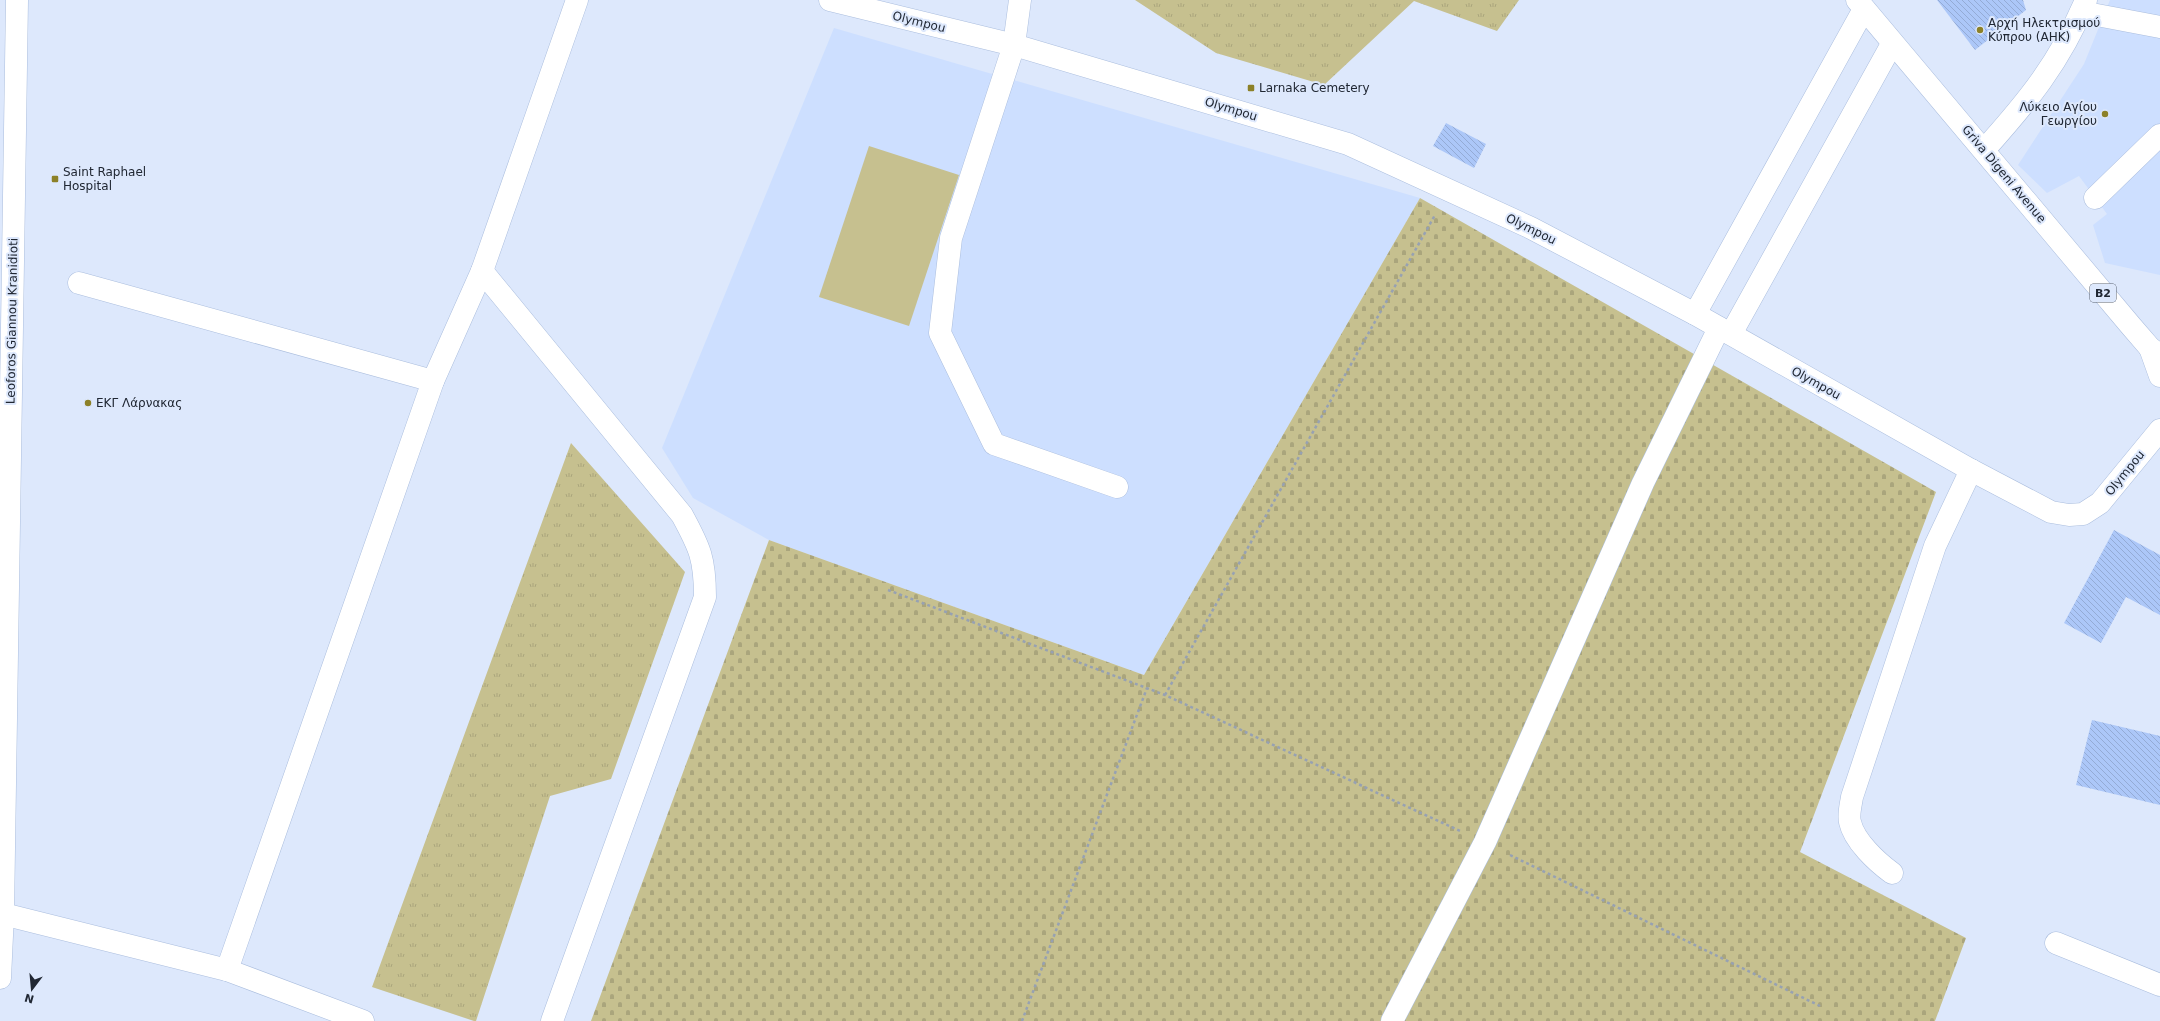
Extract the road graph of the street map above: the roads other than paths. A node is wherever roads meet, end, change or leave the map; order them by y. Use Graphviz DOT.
graph roads {
  1 [pos="17,0"];
  2 [pos="578,0"];
  3 [pos="830,0"];
  4 [pos="1020,0"];
  5 [pos="1860,4"];
  6 [pos="2084,6"];
  7 [pos="2160,27"];
  8 [pos="1892,44"];
  9 [pos="1014,45"];
  10 [pos="2160,134"];
  11 [pos="1984,150"];
  12 [pos="2095,198"];
  13 [pos="482,270"];
  14 [pos="79,283"];
  15 [pos="1695,314"];
  16 [pos="1725,331"];
  17 [pos="2155,352"];
  18 [pos="2160,376"];
  19 [pos="433,381"];
  20 [pos="2160,430"];
  21 [pos="1971,470"];
  22 [pos="1117,487"];
  23 [pos="1892,873"];
  24 [pos="3,914"];
  25 [pos="2056,943"];
  26 [pos="227,970"];
  27 [pos="0,978"];
  28 [pos="2160,985"];
  29 [pos="363,1021"];
  30 [pos="552,1021"];
  31 [pos="1392,1021"];
  1 -- 24 [label="main road, Leoforos Giannou Kranidioti"];
  2 -- 13 [label="main road"];
  3 -- 9 [label="main road, Olympou"];
  4 -- 9 [label="main road"];
  5 -- 8 [label="main road, Griva Digeni Avenue / B2"];
  5 -- 15 [label="main road"];
  6 -- 7 [label="main road"];
  6 -- 11 [label="main road"];
  8 -- 11 [label="main road, Griva Digeni Avenue / B2"];
  8 -- 16 [label="main road"];
  9 -- 15 [label="main road, Olympou"];
  9 -- 22 [label="main road"];
  10 -- 12 [label="main road"];
  11 -- 17 [label="main road, Griva Digeni Avenue / B2"];
  13 -- 19 [label="main road"];
  13 -- 30 [label="main road"];
  14 -- 19 [label="main road"];
  15 -- 16 [label="main road, Olympou"];
  16 -- 21 [label="main road, Olympou"];
  16 -- 31 [label="main road"];
  17 -- 18 [label="main road, Griva Digeni Avenue / B2"];
  19 -- 26 [label="main road"];
  20 -- 21 [label="main road, Olympou"];
  21 -- 23 [label="main road"];
  24 -- 26 [label="main road"];
  24 -- 27 [label="main road, Leoforos Giannou Kranidioti"];
  25 -- 28 [label="main road"];
  26 -- 29 [label="main road"];
}
